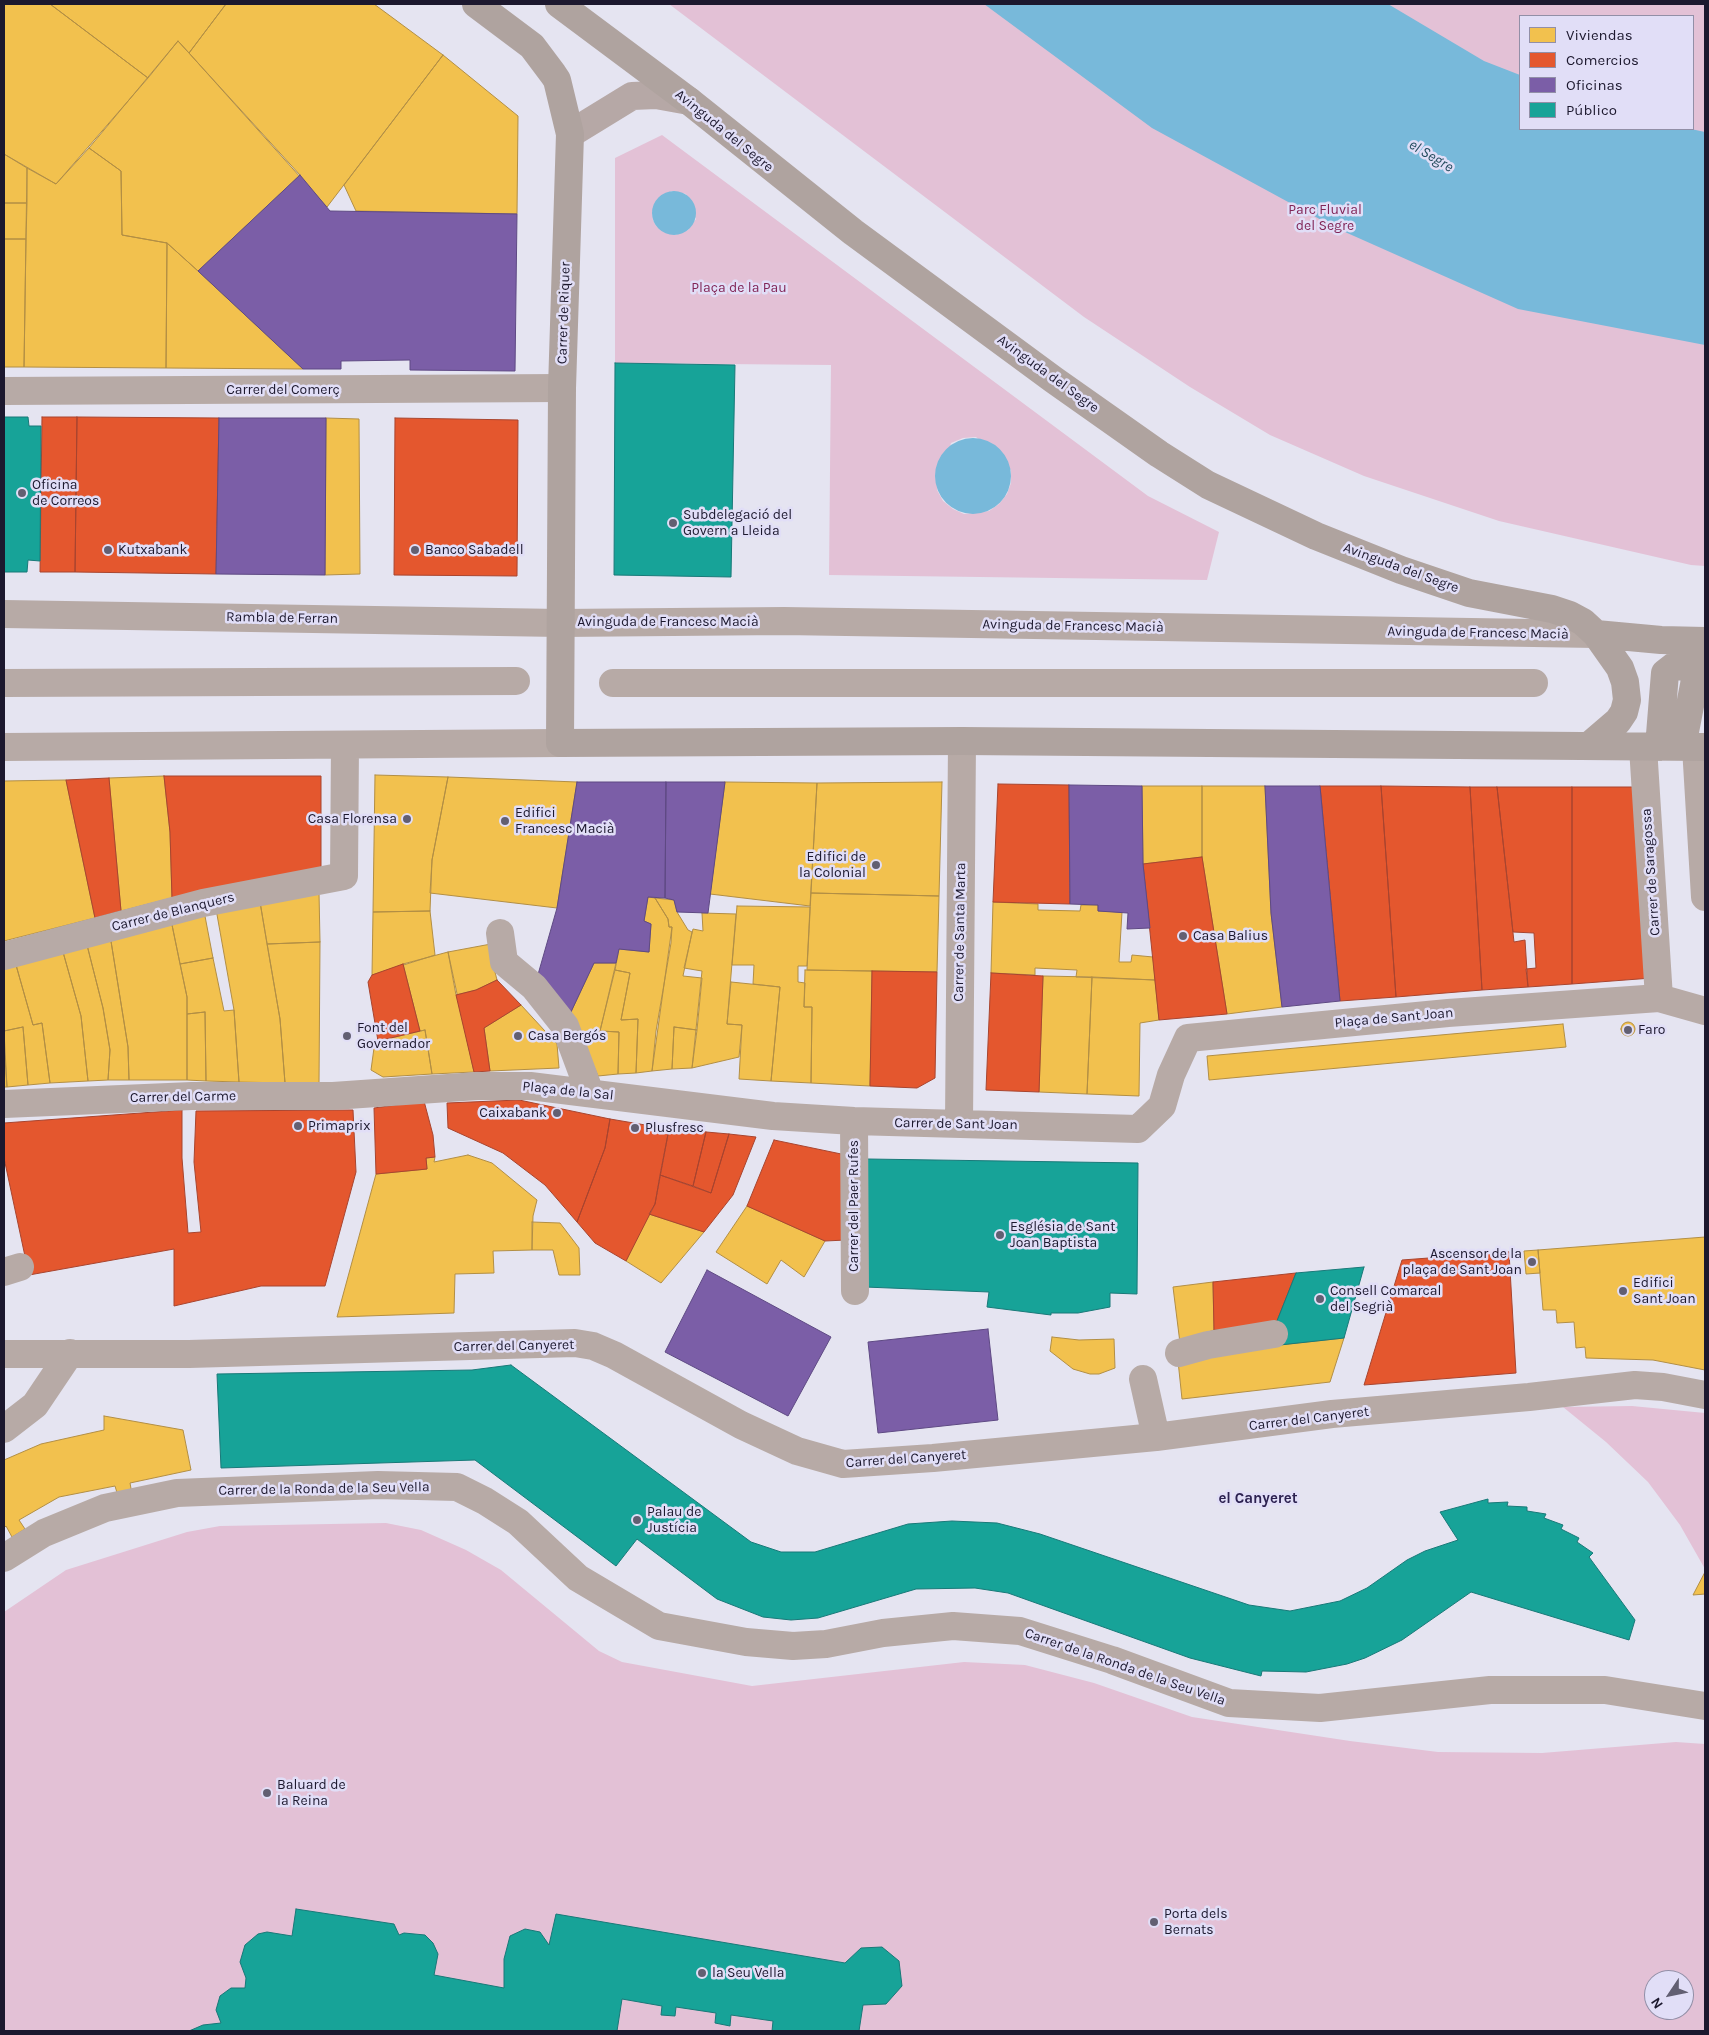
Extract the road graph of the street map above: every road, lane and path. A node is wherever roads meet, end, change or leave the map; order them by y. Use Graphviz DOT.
graph roads {
  1 [pos="476,4"];
  2 [pos="559,4"];
  3 [pos="689,101"];
  4 [pos="570,134"];
  5 [pos="562,388"];
  6 [pos="4,391"];
  7 [pos="4,614"];
  8 [pos="560,623"];
  9 [pos="1596,634"];
  10 [pos="1703,641"];
  11 [pos="1700,668"];
  12 [pos="516,681"];
  13 [pos="4,682"];
  14 [pos="612,683"];
  15 [pos="1534,683"];
  16 [pos="962,741"];
  17 [pos="560,743"];
  18 [pos="344,745"];
  19 [pos="1590,745"];
  20 [pos="4,747"];
  21 [pos="1677,747"];
  22 [pos="1705,898"];
  23 [pos="500,933"];
  24 [pos="4,956"];
  25 [pos="1658,998"];
  26 [pos="1705,1012"];
  27 [pos="590,1093"];
  28 [pos="362,1094"];
  29 [pos="4,1104"];
  30 [pos="773,1116"];
  31 [pos="854,1121"];
  32 [pos="959,1123"];
  33 [pos="1138,1129"];
  34 [pos="855,1291"];
  35 [pos="1274,1334"];
  36 [pos="70,1353"];
  37 [pos="1179,1353"];
  38 [pos="4,1354"];
  39 [pos="1143,1379"];
  40 [pos="1705,1395"];
  41 [pos="4,1429"];
  42 [pos="1156,1437"];
  43 [pos="4,1558"];
  44 [pos="1705,1706"];
  1 -- 4 [label="main road"];
  2 -- 3 [label="main road, Avinguda del Segre"];
  3 -- 4 [label="street"];
  3 -- 9 [label="main road, Avinguda del Segre"];
  4 -- 5 [label="main road, Carrer de Riquer"];
  5 -- 6 [label="street, Carrer del Comerç"];
  5 -- 8 [label="main road, Carrer de Riquer"];
  7 -- 8 [label="street, Rambla de Ferran"];
  8 -- 9 [label="street, Avinguda de Francesc Macià"];
  8 -- 17 [label="main road, Avinguda de Francesc Macià"];
  9 -- 10 [label="main road, Avinguda de Francesc Macià"];
  9 -- 19 [label="main road"];
  10 -- 11 [label="main road"];
  11 -- 21 [label="main road"];
  12 -- 13 [label="street"];
  14 -- 15 [label="street"];
  16 -- 17 [label="main road"];
  16 -- 19 [label="main road"];
  16 -- 32 [label="street, Carrer de Santa Marta"];
  17 -- 18 [label="street"];
  18 -- 20 [label="street"];
  18 -- 24 [label="street, Carrer de Blanquers"];
  19 -- 21 [label="main road"];
  21 -- 22 [label="street"];
  21 -- 25 [label="street, Carrer de Saragossa"];
  23 -- 27 [label="street"];
  25 -- 26 [label="street, Plaça de Sant Joan"];
  25 -- 33 [label="street, Plaça de Sant Joan"];
  27 -- 28 [label="street, Plaça de la Sal"];
  27 -- 30 [label="street, Plaça de la Sal"];
  28 -- 29 [label="street, Carrer del Carme"];
  30 -- 31 [label="street, Carrer de Sant Joan"];
  31 -- 32 [label="street, Carrer de Sant Joan"];
  31 -- 34 [label="street, Carrer del Paer Rufes"];
  32 -- 33 [label="street, Carrer de Sant Joan"];
  35 -- 37 [label="street"];
  36 -- 38 [label="street, Carrer del Canyeret"];
  36 -- 41 [label="street"];
  36 -- 42 [label="street, Carrer del Canyeret"];
  39 -- 42 [label="street"];
  40 -- 42 [label="street, Carrer del Canyeret"];
  43 -- 44 [label="street, Carrer de la Ronda de la Seu Vella"];
}
